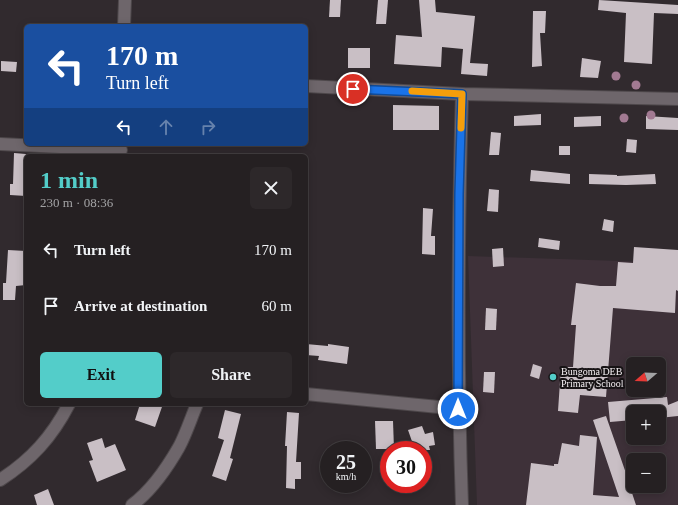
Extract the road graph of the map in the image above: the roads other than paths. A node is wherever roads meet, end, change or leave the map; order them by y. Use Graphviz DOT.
graph roads {
  1 [pos="125,0"];
  2 [pos="124,24"];
  3 [pos="308,86"];
  4 [pos="462,94"];
  5 [pos="678,99"];
  6 [pos="0,144"];
  7 [pos="24,145"];
  8 [pos="40,146"];
  9 [pos="120,150"];
  10 [pos="308,394"];
  11 [pos="68,406"];
  12 [pos="196,406"];
  13 [pos="458,409"];
  14 [pos="0,480"];
  15 [pos="132,505"];
  16 [pos="462,505"];
  1 -- 2 [label="street"];
  3 -- 4 [label="street"];
  4 -- 5 [label="street"];
  4 -- 13 [label="street"];
  6 -- 7 [label="street"];
  8 -- 9 [label="street"];
  10 -- 13 [label="street"];
  11 -- 14 [label="street"];
  12 -- 15 [label="street"];
  13 -- 16 [label="street"];
}
